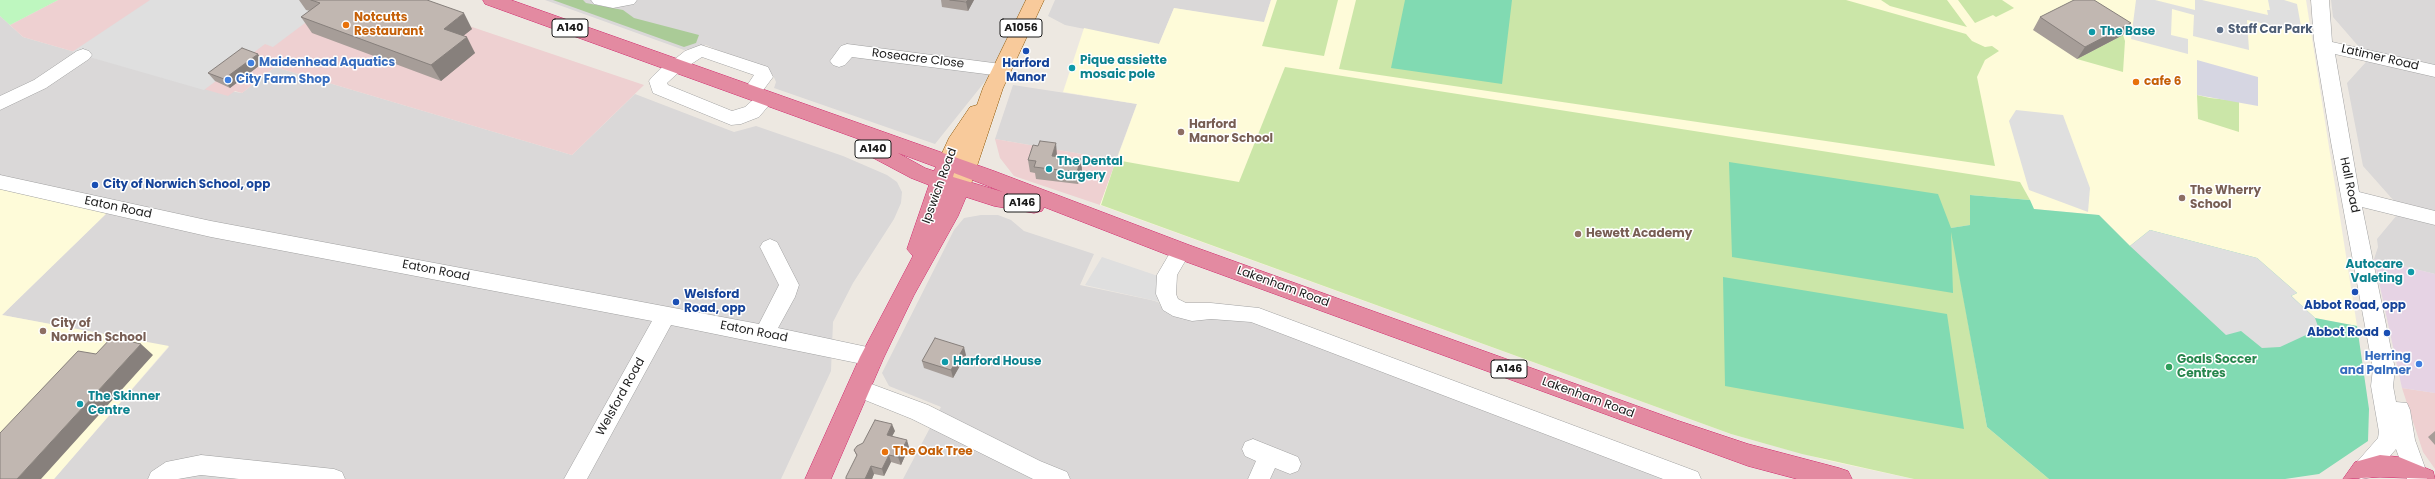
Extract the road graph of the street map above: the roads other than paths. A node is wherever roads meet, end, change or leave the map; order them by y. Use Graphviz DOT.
graph roads {
  1 [pos="492,0"];
  2 [pos="600,0"];
  3 [pos="628,0"];
  4 [pos="1035,0"];
  5 [pos="2320,0"];
  6 [pos="2324,46"];
  7 [pos="83,55"];
  8 [pos="839,61"];
  9 [pos="676,66"];
  10 [pos="2435,71"];
  11 [pos="997,79"];
  12 [pos="759,96"];
  13 [pos="0,104"];
  14 [pos="953,176"];
  15 [pos="0,182"];
  16 [pos="2352,197"];
  17 [pos="2435,218"];
  18 [pos="770,247"];
  19 [pos="1181,251"];
  20 [pos="666,315"];
  21 [pos="764,334"];
  22 [pos="872,357"];
  23 [pos="2384,369"];
  24 [pos="858,388"];
  25 [pos="1271,456"];
  26 [pos="2360,475"];
  27 [pos="2421,477"];
  28 [pos="159,479"];
  29 [pos="334,479"];
  30 [pos="575,479"];
  31 [pos="818,479"];
  32 [pos="1060,479"];
  33 [pos="1259,479"];
  34 [pos="1690,479"];
  35 [pos="1839,479"];
  1 -- 9 [label="highway, A140"];
  2 -- 3 [label="street"];
  4 -- 11 [label="main road, Ipswich Road / A1056"];
  5 -- 6 [label="street, Hall Road"];
  6 -- 10 [label="street, Latimer Road"];
  6 -- 16 [label="street, Hall Road"];
  7 -- 13 [label="street"];
  8 -- 11 [label="street, Roseacre Close"];
  9 -- 12 [label="highway, A140"];
  9 -- 12 [label="street"];
  11 -- 14 [label="main road, Ipswich Road / A1056"];
  12 -- 14 [label="highway, A140"];
  14 -- 19 [label="highway, Lakenham Road / A146"];
  14 -- 22 [label="highway, Ipswich Road"];
  15 -- 20 [label="street, Eaton Road"];
  16 -- 17 [label="street"];
  16 -- 23 [label="street, Hall Road"];
  18 -- 21 [label="street"];
  19 -- 34 [label="street"];
  19 -- 35 [label="highway, Lakenham Road / A146"];
  20 -- 21 [label="street, Eaton Road"];
  20 -- 30 [label="street, Welsford Road"];
  21 -- 22 [label="street, Eaton Road"];
  22 -- 24 [label="highway, Ipswich Road"];
  23 -- 26 [label="street, Hall Road"];
  23 -- 27 [label="street, Hall Road"];
  24 -- 31 [label="highway, Ipswich Road"];
  24 -- 32 [label="street"];
  25 -- 33 [label="street"];
  26 -- 27 [label="highway, Hall Road"];
  28 -- 29 [label="street"];
}
